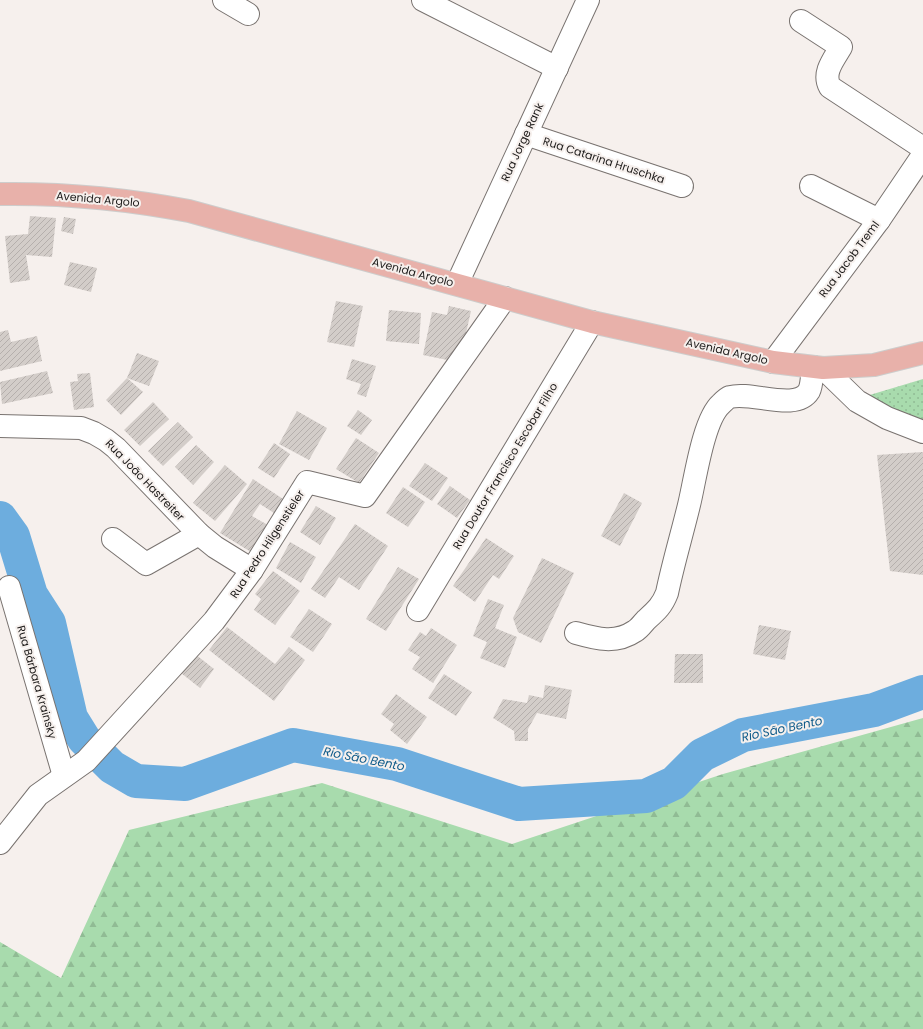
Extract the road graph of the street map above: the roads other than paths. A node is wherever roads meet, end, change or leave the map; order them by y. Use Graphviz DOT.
graph roads {
  1 [pos="224,0"];
  2 [pos="423,0"];
  3 [pos="588,0"];
  4 [pos="248,14"];
  5 [pos="801,21"];
  6 [pos="557,68"];
  7 [pos="526,134"];
  8 [pos="923,148"];
  9 [pos="923,155"];
  10 [pos="682,186"];
  11 [pos="811,186"];
  12 [pos="0,194"];
  13 [pos="879,220"];
  14 [pos="457,284"];
  15 [pos="505,298"];
  16 [pos="592,322"];
  17 [pos="923,353"];
  18 [pos="773,362"];
  19 [pos="818,367"];
  20 [pos="0,426"];
  21 [pos="923,432"];
  22 [pos="199,534"];
  23 [pos="113,539"];
  24 [pos="252,570"];
  25 [pos="9,587"];
  26 [pos="418,610"];
  27 [pos="576,633"];
  28 [pos="64,776"];
  29 [pos="0,843"];
  1 -- 4 [label="street"];
  2 -- 6 [label="street"];
  3 -- 6 [label="street, Rua Jorge Rank"];
  5 -- 8 [label="street"];
  6 -- 7 [label="street, Rua Jorge Rank"];
  7 -- 10 [label="street, Rua Catarina Hruschka"];
  7 -- 14 [label="street, Rua Jorge Rank"];
  9 -- 13 [label="street, Rua Jacob Treml"];
  11 -- 13 [label="street"];
  12 -- 14 [label="main road, Avenida Argolo"];
  13 -- 18 [label="street, Rua Jacob Treml"];
  14 -- 15 [label="main road, Avenida Argolo"];
  15 -- 16 [label="main road, Avenida Argolo"];
  15 -- 24 [label="street, Rua Pedro Hilgenstieler"];
  16 -- 18 [label="main road, Avenida Argolo"];
  16 -- 26 [label="street, Rua Doutor Francisco Escobar Filho"];
  17 -- 19 [label="main road, Avenida Argolo"];
  18 -- 19 [label="main road, Avenida Argolo"];
  19 -- 21 [label="street"];
  19 -- 27 [label="street"];
  20 -- 22 [label="street, Rua João Hastreiter"];
  22 -- 23 [label="street"];
  22 -- 24 [label="street, Rua João Hastreiter"];
  24 -- 28 [label="street, Rua Pedro Hilgenstieler"];
  25 -- 28 [label="street, Rua Bárbara Krainsky"];
  28 -- 29 [label="street, Rua Pedro Hilgenstieler"];
}
